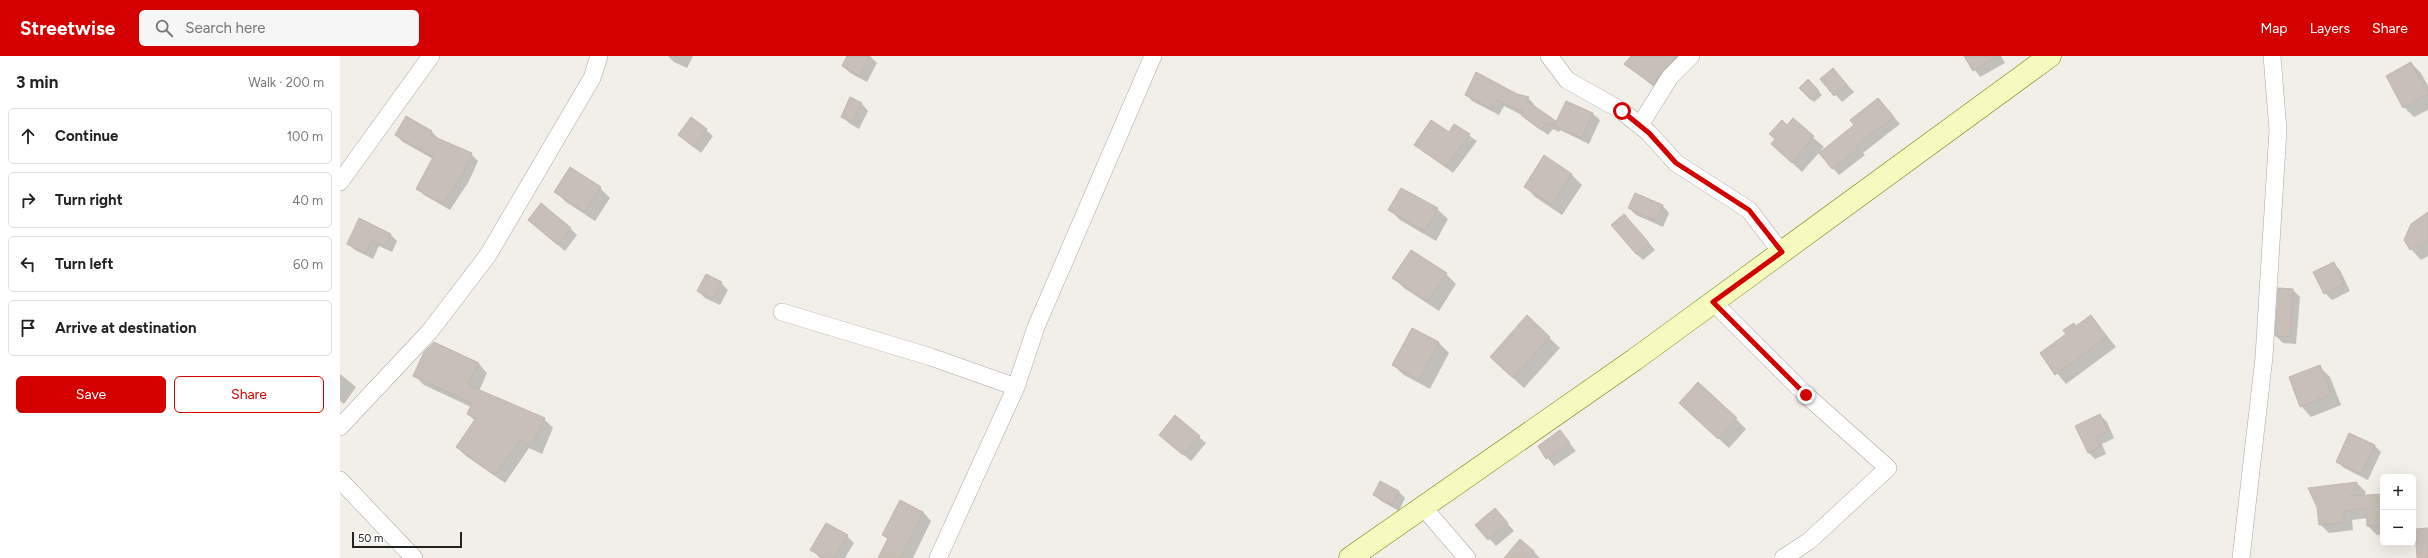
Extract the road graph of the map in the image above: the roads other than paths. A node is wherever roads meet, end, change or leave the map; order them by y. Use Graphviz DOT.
graph roads {
  1 [pos="431,56"];
  2 [pos="599,56"];
  3 [pos="1153,56"];
  4 [pos="1549,56"];
  5 [pos="1691,56"];
  6 [pos="2050,56"];
  7 [pos="2272,56"];
  8 [pos="1640,125"];
  9 [pos="340,182"];
  10 [pos="1782,252"];
  11 [pos="1713,302"];
  12 [pos="782,312"];
  13 [pos="1016,387"];
  14 [pos="340,427"];
  15 [pos="340,480"];
  16 [pos="1423,507"];
  17 [pos="414,558"];
  18 [pos="938,558"];
  19 [pos="1350,558"];
  20 [pos="1467,558"];
  21 [pos="1783,558"];
  22 [pos="2241,558"];
  1 -- 9 [label="street"];
  2 -- 14 [label="street"];
  3 -- 13 [label="street"];
  4 -- 8 [label="street"];
  5 -- 8 [label="street"];
  6 -- 10 [label="main road"];
  7 -- 22 [label="street"];
  8 -- 10 [label="street"];
  10 -- 11 [label="main road"];
  11 -- 16 [label="main road"];
  11 -- 21 [label="street"];
  12 -- 13 [label="street"];
  13 -- 18 [label="street"];
  15 -- 17 [label="street"];
  16 -- 19 [label="main road"];
  16 -- 20 [label="street"];
}
